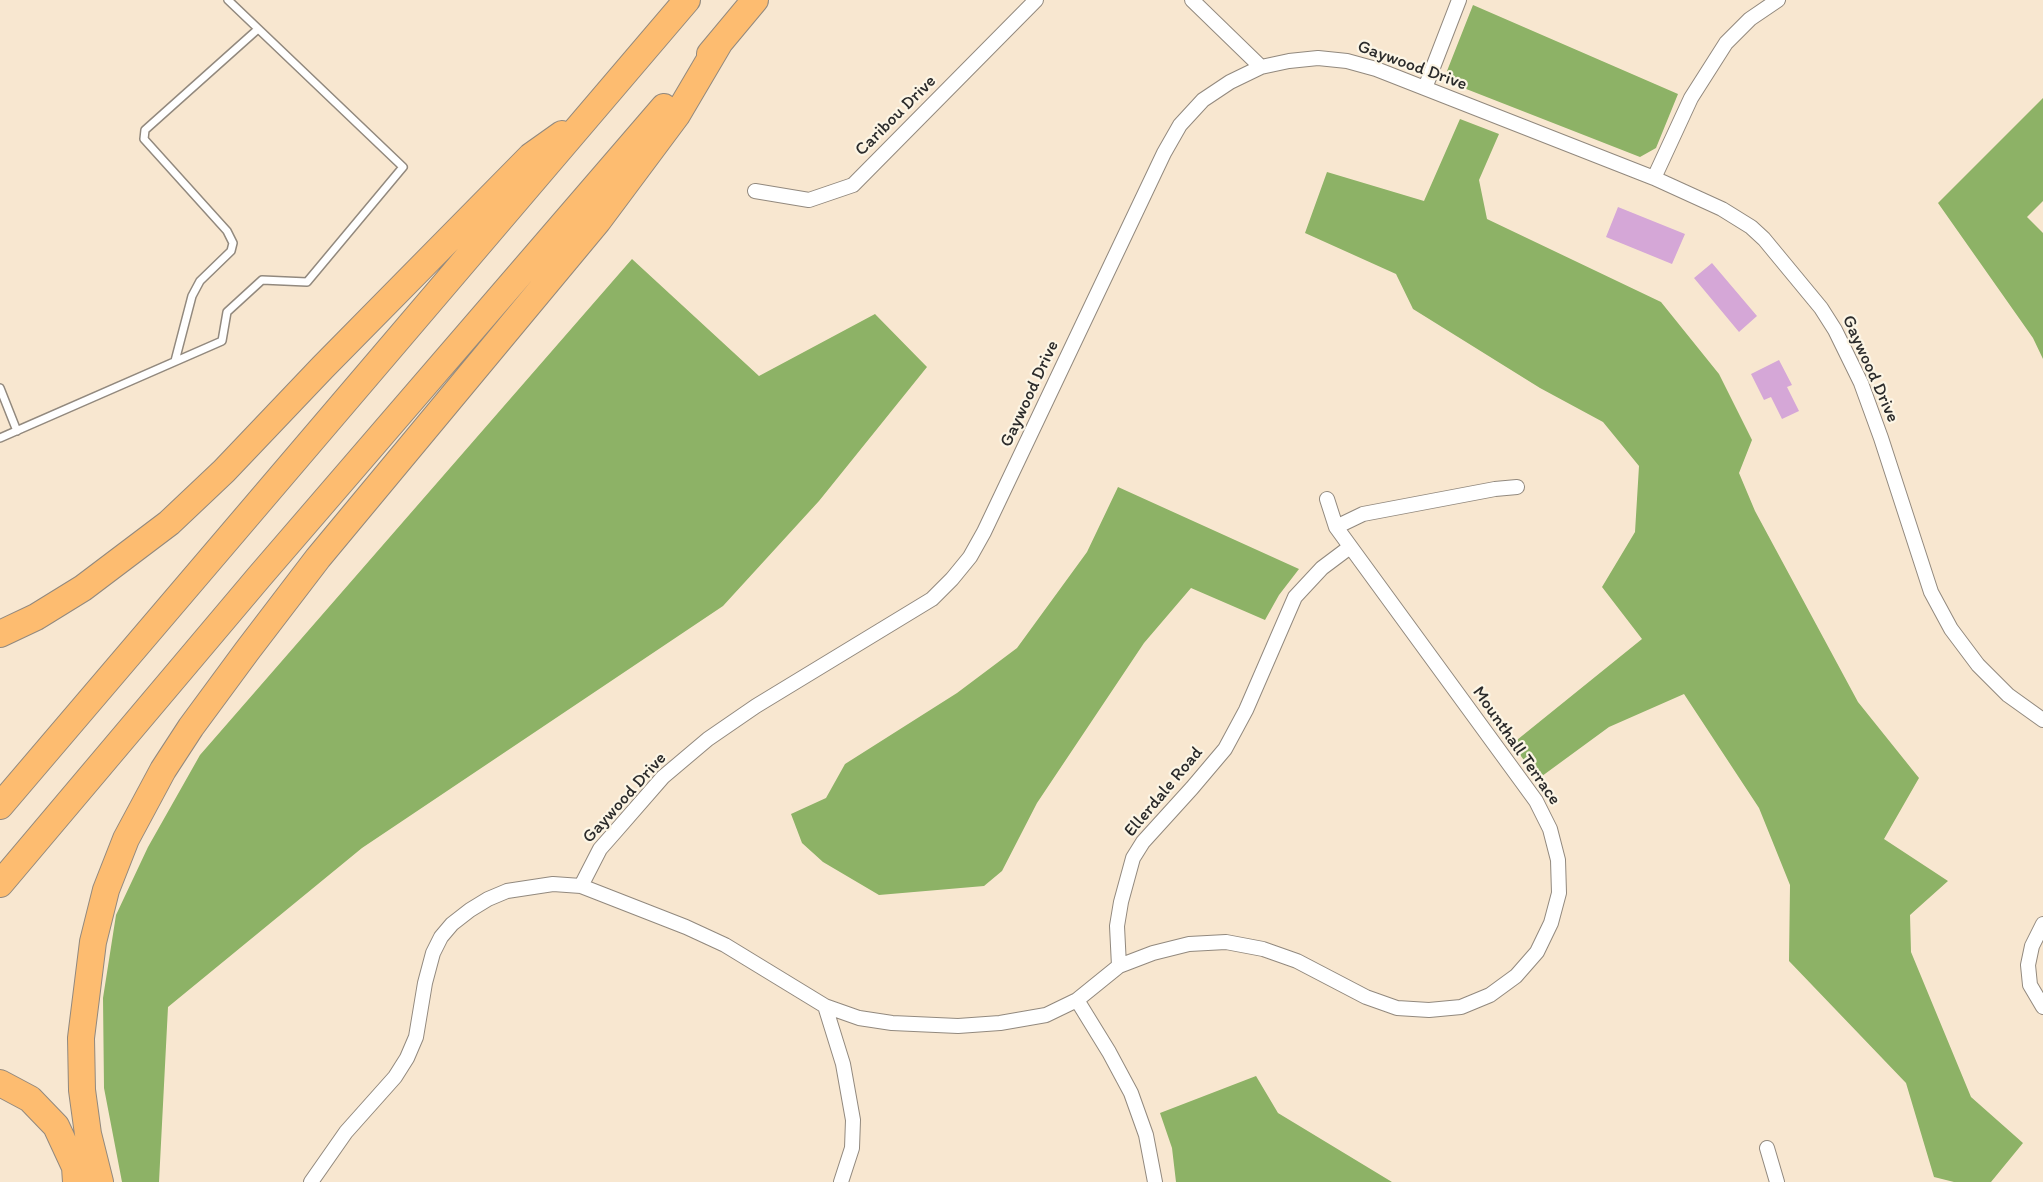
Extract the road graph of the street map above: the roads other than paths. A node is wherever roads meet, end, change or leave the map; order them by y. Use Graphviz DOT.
graph roads {
  1 [pos="228,0"];
  2 [pos="687,0"];
  3 [pos="755,0"];
  4 [pos="1036,0"];
  5 [pos="1192,0"];
  6 [pos="1459,0"];
  7 [pos="1778,0"];
  8 [pos="258,29"];
  9 [pos="720,42"];
  10 [pos="1261,67"];
  11 [pos="1425,88"];
  12 [pos="592,113"];
  13 [pos="1654,178"];
  14 [pos="755,191"];
  15 [pos="175,362"];
  16 [pos="0,388"];
  17 [pos="17,431"];
  18 [pos="0,438"];
  19 [pos="1517,487"];
  20 [pos="1327,499"];
  21 [pos="1336,527"];
  22 [pos="1350,547"];
  23 [pos="0,634"];
  24 [pos="2043,720"];
  25 [pos="0,806"];
  26 [pos="0,885"];
  27 [pos="581,886"];
  28 [pos="2043,924"];
  29 [pos="1119,966"];
  30 [pos="1077,1000"];
  31 [pos="825,1006"];
  32 [pos="2043,1007"];
  33 [pos="0,1083"];
  34 [pos="1767,1149"];
  35 [pos="76,1182"];
  36 [pos="100,1182"];
  37 [pos="311,1182"];
  38 [pos="841,1182"];
  39 [pos="1155,1182"];
  40 [pos="1777,1182"];
  1 -- 8 [label="lane"];
  2 -- 12 [label="highway"];
  3 -- 9 [label="highway"];
  4 -- 14 [label="street, Caribou Drive"];
  5 -- 10 [label="street"];
  6 -- 11 [label="street"];
  7 -- 13 [label="street"];
  8 -- 15 [label="lane"];
  8 -- 15 [label="lane"];
  9 -- 26 [label="highway"];
  9 -- 36 [label="highway"];
  10 -- 11 [label="street, Gaywood Drive"];
  10 -- 27 [label="street, Gaywood Drive"];
  11 -- 13 [label="street, Gaywood Drive"];
  12 -- 23 [label="highway"];
  12 -- 25 [label="highway"];
  13 -- 24 [label="street, Gaywood Drive"];
  15 -- 17 [label="lane"];
  16 -- 17 [label="lane"];
  17 -- 18 [label="lane"];
  19 -- 21 [label="street"];
  20 -- 21 [label="street, Mounthall Terrace"];
  21 -- 22 [label="street, Mounthall Terrace"];
  22 -- 29 [label="street, Ellerdale Road"];
  22 -- 29 [label="street, Mounthall Terrace"];
  27 -- 31 [label="street"];
  27 -- 37 [label="street"];
  28 -- 32 [label="street"];
  29 -- 30 [label="street"];
  30 -- 31 [label="street"];
  30 -- 39 [label="street"];
  31 -- 38 [label="street"];
  33 -- 35 [label="highway"];
  34 -- 40 [label="street"];
}
